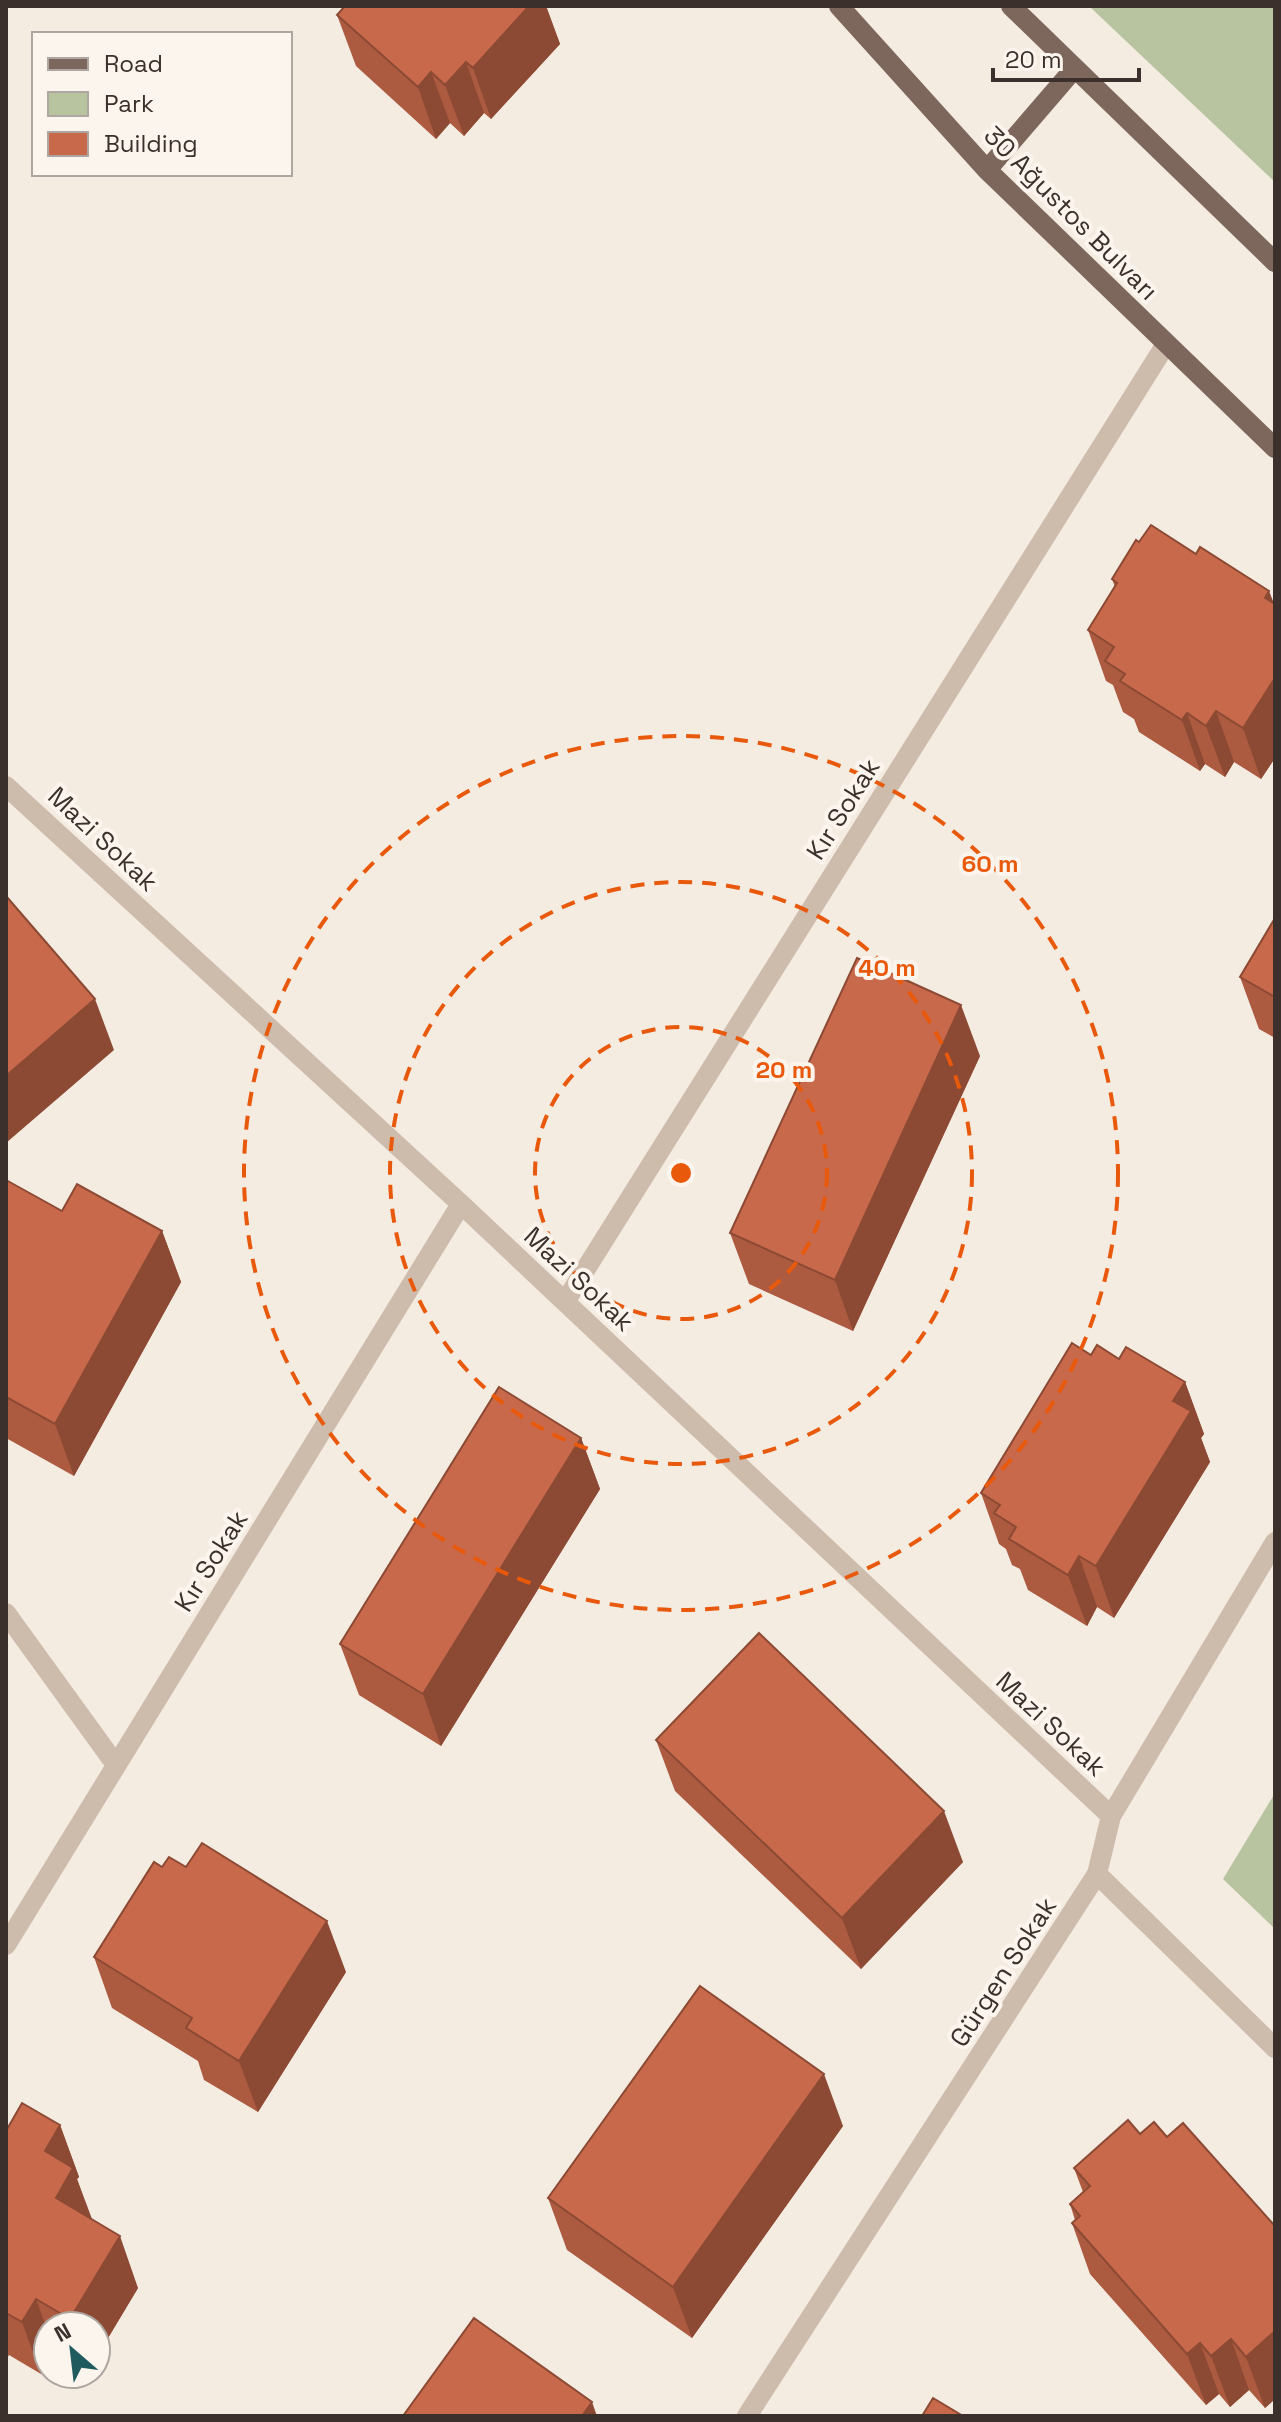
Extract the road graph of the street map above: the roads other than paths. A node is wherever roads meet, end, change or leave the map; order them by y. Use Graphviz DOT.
graph roads {
  1 [pos="839,6"];
  2 [pos="1011,6"];
  3 [pos="1074,69"];
  4 [pos="987,170"];
  5 [pos="1275,262"];
  6 [pos="1166,344"];
  7 [pos="1275,448"];
  8 [pos="6,786"];
  9 [pos="461,1204"];
  10 [pos="565,1302"];
  11 [pos="1275,1542"];
  12 [pos="6,1613"];
  13 [pos="116,1765"];
  14 [pos="1111,1816"];
  15 [pos="1097,1874"];
  16 [pos="6,1945"];
  17 [pos="1275,2048"];
  18 [pos="747,2416"];
  1 -- 4 [label="main road, 30 Ağustos Bulvarı"];
  2 -- 3 [label="main road"];
  3 -- 4 [label="main road"];
  3 -- 5 [label="main road"];
  4 -- 6 [label="main road, 30 Ağustos Bulvarı"];
  6 -- 7 [label="main road, 30 Ağustos Bulvarı"];
  6 -- 10 [label="street, Kır Sokak"];
  8 -- 9 [label="street, Mazi Sokak"];
  9 -- 10 [label="street, Mazi Sokak"];
  9 -- 13 [label="street, Kır Sokak"];
  10 -- 14 [label="street, Mazi Sokak"];
  11 -- 14 [label="street, Gürgen Sokak"];
  12 -- 13 [label="street"];
  13 -- 16 [label="street, Kır Sokak"];
  14 -- 15 [label="street, Gürgen Sokak"];
  15 -- 17 [label="street"];
  15 -- 18 [label="street, Gürgen Sokak"];
}
